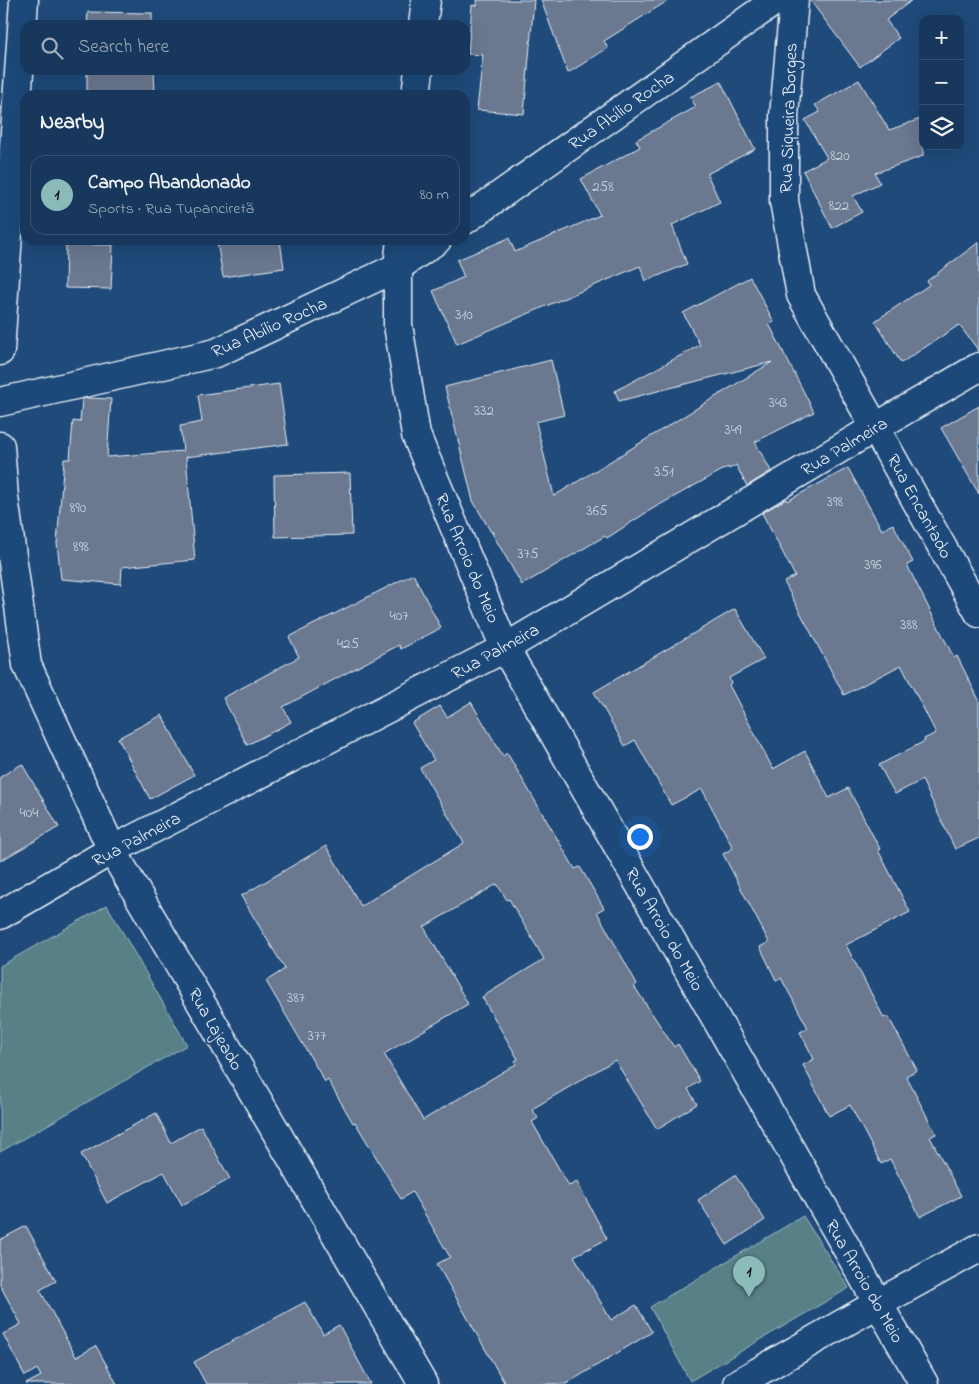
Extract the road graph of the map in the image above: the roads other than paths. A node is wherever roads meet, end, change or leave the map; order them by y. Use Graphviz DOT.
graph roads {
  1 [pos="24,0"];
  2 [pos="426,0"];
  3 [pos="776,0"];
  4 [pos="794,0"];
  5 [pos="23,20"];
  6 [pos="424,20"];
  7 [pos="20,58"];
  8 [pos="418,75"];
  9 [pos="417,90"];
  10 [pos="470,216"];
  11 [pos="400,245"];
  12 [pos="430,245"];
  13 [pos="398,267"];
  14 [pos="801,295"];
  15 [pos="0,351"];
  16 [pos="979,367"];
  17 [pos="0,402"];
  18 [pos="876,427"];
  19 [pos="0,446"];
  20 [pos="979,613"];
  21 [pos="505,648"];
  22 [pos="112,850"];
  23 [pos="0,914"];
  24 [pos="979,1248"];
  25 [pos="877,1304"];
  26 [pos="423,1384"];
  27 [pos="737,1384"];
  28 [pos="924,1384"];
  1 -- 5 [label="street"];
  2 -- 6 [label="street"];
  3 -- 10 [label="street, Rua Abílio Rocha"];
  4 -- 14 [label="street, Rua Siqueira Borges"];
  7 -- 15 [label="street"];
  8 -- 9 [label="street"];
  11 -- 13 [label="street, Rua Arroio do Meio"];
  12 -- 13 [label="street, Rua Abílio Rocha"];
  13 -- 17 [label="street, Rua Abílio Rocha"];
  13 -- 21 [label="street, Rua Arroio do Meio"];
  14 -- 18 [label="street, Rua Encantado"];
  16 -- 18 [label="street, Rua Palmeira"];
  18 -- 20 [label="street, Rua Encantado"];
  18 -- 21 [label="street, Rua Palmeira"];
  19 -- 22 [label="street, Rua Lajeado"];
  21 -- 22 [label="street, Rua Palmeira"];
  21 -- 25 [label="street, Rua Arroio do Meio"];
  22 -- 23 [label="street, Rua Palmeira"];
  22 -- 26 [label="street, Rua Lajeado"];
  24 -- 25 [label="street"];
  25 -- 27 [label="street"];
  25 -- 28 [label="street, Rua Arroio do Meio"];
}
